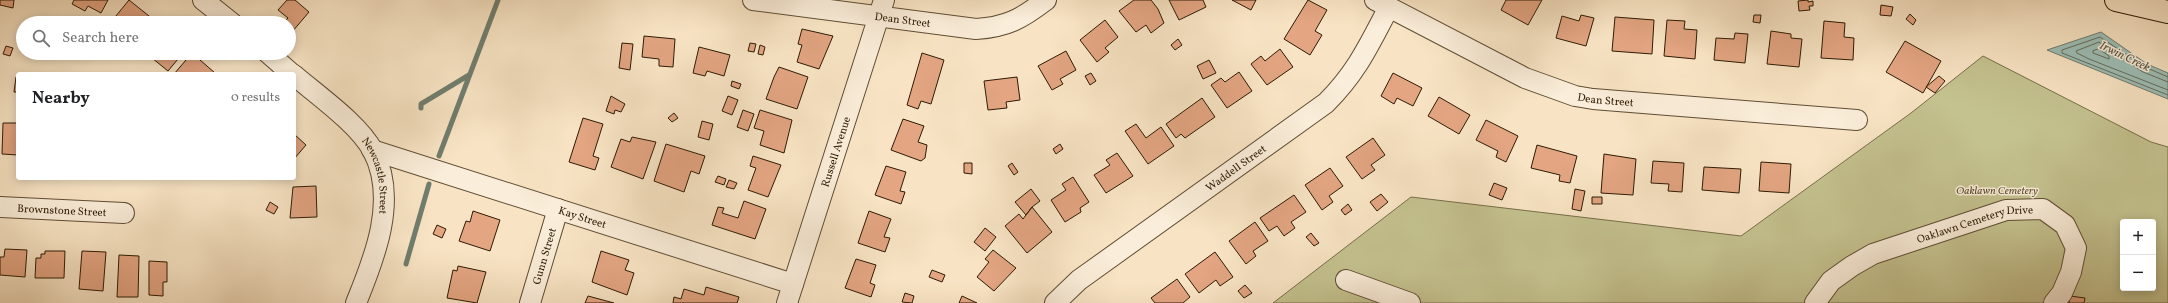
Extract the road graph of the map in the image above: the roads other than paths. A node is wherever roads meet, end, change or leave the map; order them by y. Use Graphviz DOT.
graph roads {
  1 [pos="203,0"];
  2 [pos="753,0"];
  3 [pos="1046,0"];
  4 [pos="2116,0"];
  5 [pos="1382,4"];
  6 [pos="881,8"];
  7 [pos="2168,12"];
  8 [pos="223,16"];
  9 [pos="276,60"];
  10 [pos="290,72"];
  11 [pos="296,78"];
  12 [pos="1857,120"];
  13 [pos="372,150"];
  14 [pos="0,207"];
  15 [pos="558,209"];
  16 [pos="124,213"];
  17 [pos="1346,280"];
  18 [pos="793,284"];
  19 [pos="356,303"];
  20 [pos="530,303"];
  21 [pos="787,303"];
  22 [pos="1055,303"];
  23 [pos="1410,303"];
  24 [pos="1815,303"];
  25 [pos="2054,303"];
  1 -- 8 [label="street"];
  2 -- 6 [label="street, Dean Street"];
  3 -- 6 [label="street, Dean Street"];
  4 -- 7 [label="highway"];
  5 -- 12 [label="street, Dean Street"];
  5 -- 22 [label="street, Waddell Street"];
  6 -- 18 [label="street, Russell Avenue"];
  9 -- 10 [label="street, Newcastle Street"];
  11 -- 13 [label="street, Newcastle Street"];
  13 -- 15 [label="street, Kay Street"];
  13 -- 19 [label="street, Newcastle Street"];
  14 -- 16 [label="street, Brownstone Street"];
  15 -- 18 [label="street, Kay Street"];
  15 -- 20 [label="street, Gunn Street"];
  17 -- 23 [label="street"];
  18 -- 21 [label="street, Russell Avenue"];
  24 -- 25 [label="street, Oaklawn Cemetery Drive"];
}
